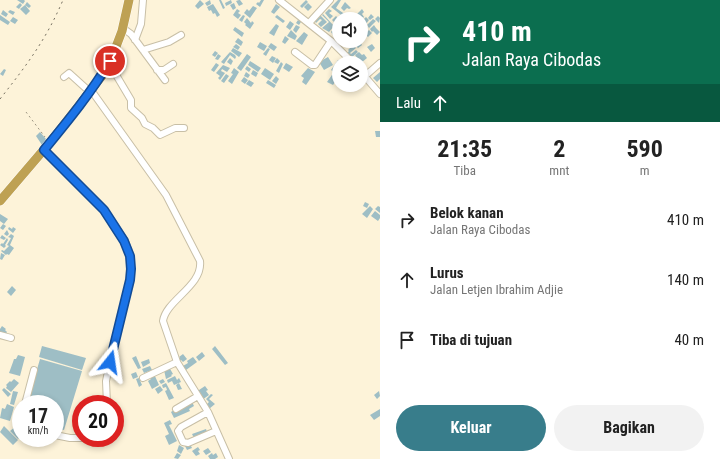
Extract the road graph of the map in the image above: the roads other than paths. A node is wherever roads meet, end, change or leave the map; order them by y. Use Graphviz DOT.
graph roads {
  1 [pos="129,0"];
  2 [pos="143,0"];
  3 [pos="279,0"];
  4 [pos="330,0"];
  5 [pos="309,23"];
  6 [pos="123,25"];
  7 [pos="181,35"];
  8 [pos="135,40"];
  9 [pos="331,41"];
  10 [pos="143,50"];
  11 [pos="295,52"];
  12 [pos="346,56"];
  13 [pos="109,63"];
  14 [pos="173,64"];
  15 [pos="379,64"];
  16 [pos="158,70"];
  17 [pos="368,71"];
  18 [pos="64,77"];
  19 [pos="165,80"];
  20 [pos="368,80"];
  21 [pos="95,85"];
  22 [pos="380,94"];
  23 [pos="184,128"];
  24 [pos="47,146"];
  25 [pos="0,201"];
  26 [pos="0,335"];
  27 [pos="11,338"];
  28 [pos="177,362"];
  29 [pos="34,370"];
  30 [pos="143,378"];
  31 [pos="27,395"];
  32 [pos="107,395"];
  33 [pos="198,396"];
  34 [pos="176,409"];
  35 [pos="208,412"];
  36 [pos="216,431"];
  37 [pos="229,459"];
  1 -- 6 [label="highway"];
  2 -- 8 [label="street"];
  3 -- 5 [label="street"];
  4 -- 5 [label="street"];
  5 -- 9 [label="street"];
  6 -- 8 [label="street"];
  6 -- 13 [label="highway"];
  7 -- 10 [label="street"];
  8 -- 10 [label="street"];
  9 -- 11 [label="street"];
  9 -- 12 [label="street"];
  10 -- 16 [label="street"];
  13 -- 21 [label="highway"];
  13 -- 23 [label="street"];
  14 -- 16 [label="street"];
  15 -- 17 [label="street"];
  16 -- 19 [label="street"];
  18 -- 21 [label="street"];
  20 -- 22 [label="street"];
  21 -- 24 [label="highway"];
  21 -- 28 [label="street"];
  24 -- 25 [label="highway"];
  24 -- 32 [label="street"];
  26 -- 27 [label="street"];
  28 -- 30 [label="street"];
  28 -- 33 [label="street"];
  29 -- 31 [label="street"];
  33 -- 34 [label="street"];
  33 -- 35 [label="street"];
  35 -- 36 [label="street"];
  35 -- 36 [label="street"];
  36 -- 37 [label="street"];
}
